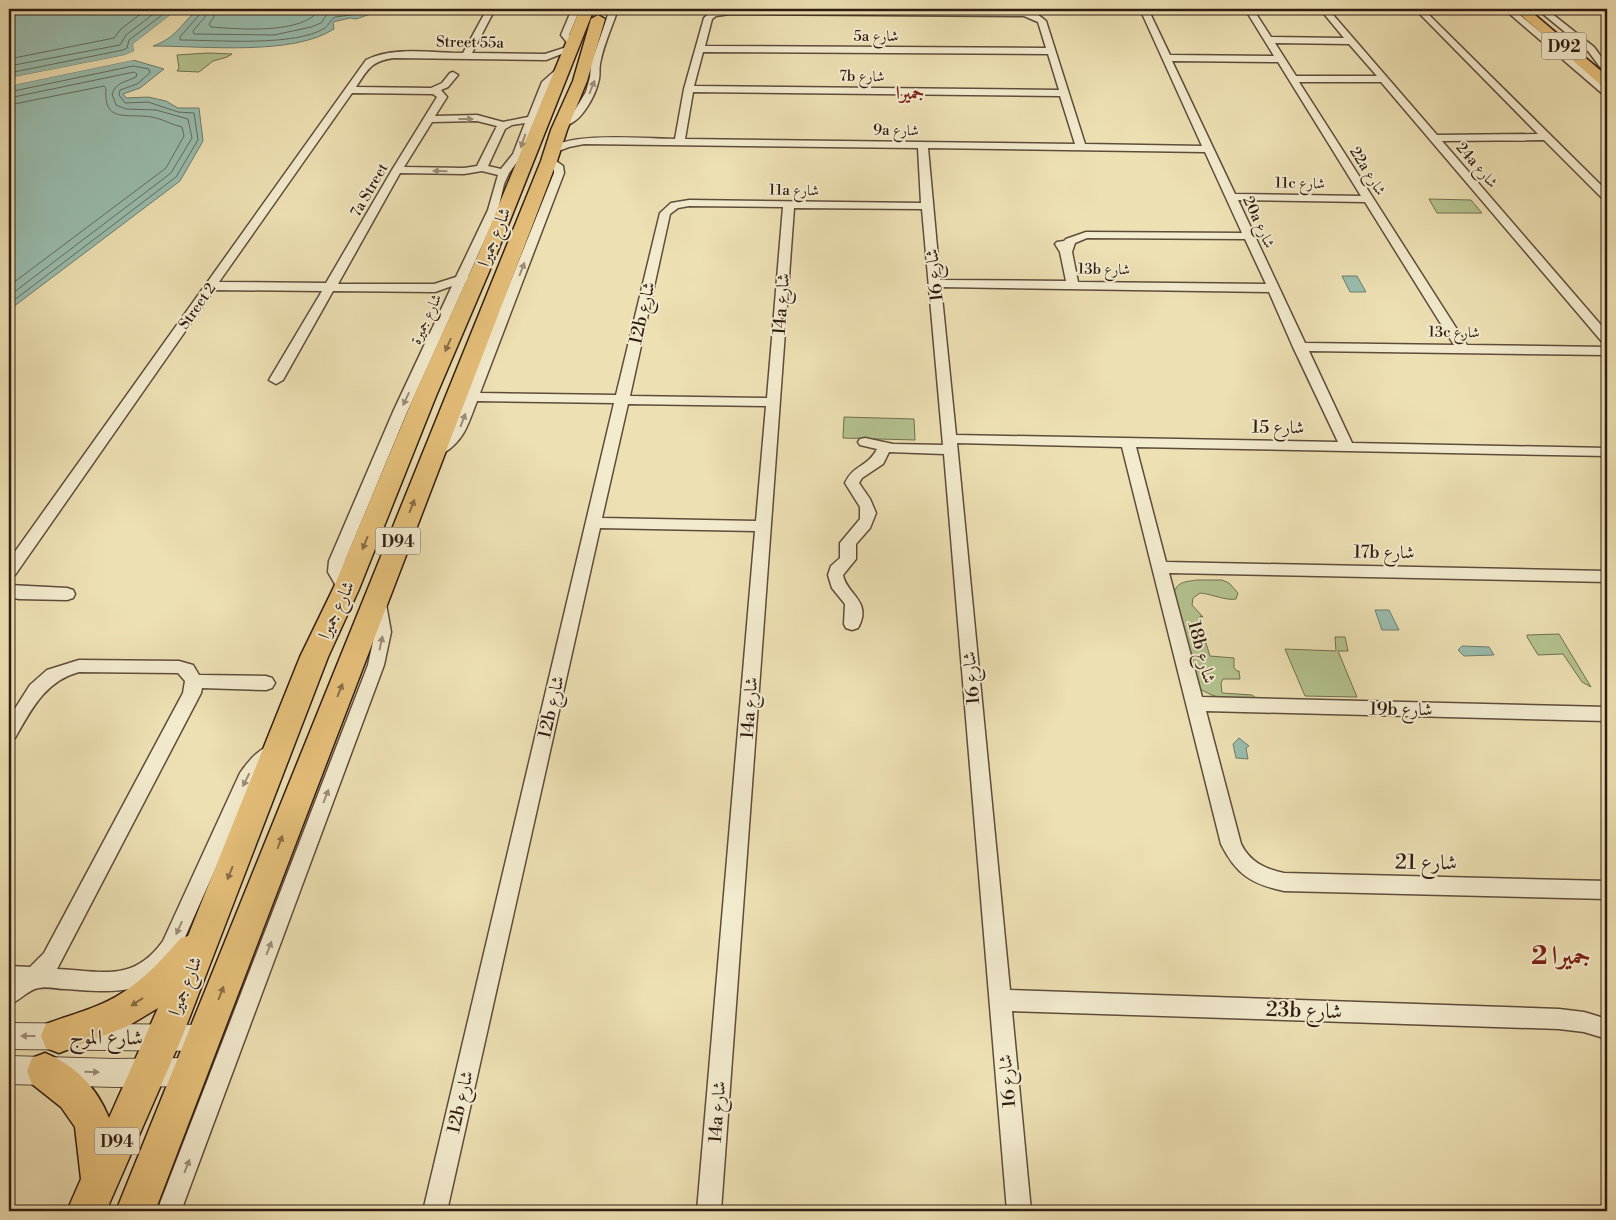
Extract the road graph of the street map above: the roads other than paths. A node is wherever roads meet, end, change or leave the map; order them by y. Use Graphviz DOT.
graph roads {
  1 [pos="491,9"];
  2 [pos="576,9"];
  3 [pos="587,9"];
  4 [pos="602,9"];
  5 [pos="614,9"];
  6 [pos="1144,9"];
  7 [pos="1249,9"];
  8 [pos="1324,9"];
  9 [pos="1419,9"];
  10 [pos="1508,9"];
  11 [pos="1520,9"];
  12 [pos="1535,9"];
  13 [pos="1541,9"];
  14 [pos="1269,40"];
  15 [pos="1351,41"];
  16 [pos="701,49"];
  17 [pos="1050,51"];
  18 [pos="394,55"];
  19 [pos="466,56"];
  20 [pos="563,57"];
  21 [pos="1167,58"];
  22 [pos="1281,59"];
  23 [pos="1605,67"];
  24 [pos="453,75"];
  25 [pos="1294,79"];
  26 [pos="1384,80"];
  27 [pos="1607,83"];
  28 [pos="689,89"];
  29 [pos="350,90"];
  30 [pos="433,91"];
  31 [pos="1607,93"];
  32 [pos="1064,94"];
  33 [pos="428,119"];
  34 [pos="530,120"];
  35 [pos="502,125"];
  36 [pos="1434,138"];
  37 [pos="1548,138"];
  38 [pos="584,140"];
  39 [pos="556,141"];
  40 [pos="680,142"];
  41 [pos="923,145"];
  42 [pos="1081,147"];
  43 [pos="1208,148"];
  44 [pos="483,168"];
  45 [pos="397,170"];
  46 [pos="510,177"];
  47 [pos="1231,197"];
  48 [pos="1607,197"];
  49 [pos="1368,199"];
  50 [pos="789,205"];
  51 [pos="927,206"];
  52 [pos="665,212"];
  53 [pos="522,231"];
  54 [pos="1249,236"];
  55 [pos="462,279"];
  56 [pos="934,282"];
  57 [pos="1073,284"];
  58 [pos="211,286"];
  59 [pos="331,286"];
  60 [pos="435,288"];
  61 [pos="1272,288"];
  62 [pos="452,300"];
  63 [pos="1607,340"];
  64 [pos="1300,346"];
  65 [pos="1463,348"];
  66 [pos="1607,351"];
  67 [pos="276,380"];
  68 [pos="472,397"];
  69 [pos="622,399"];
  70 [pos="774,402"];
  71 [pos="865,442"];
  72 [pos="1128,442"];
  73 [pos="949,444"];
  74 [pos="885,446"];
  75 [pos="1347,447"];
  76 [pos="1607,452"];
  77 [pos="431,455"];
  78 [pos="592,524"];
  79 [pos="763,526"];
  80 [pos="1159,568"];
  81 [pos="9,571"];
  82 [pos="1607,576"];
  83 [pos="346,589"];
  84 [pos="9,591"];
  85 [pos="67,594"];
  86 [pos="377,595"];
  87 [pos="852,624"];
  88 [pos="194,681"];
  89 [pos="266,684"];
  90 [pos="1195,704"];
  91 [pos="1607,714"];
  92 [pos="9,733"];
  93 [pos="280,746"];
  94 [pos="1247,868"];
  95 [pos="1607,890"];
  96 [pos="208,931"];
  97 [pos="9,976"];
  98 [pos="36,976"];
  99 [pos="9,995"];
  100 [pos="1000,1000"];
  101 [pos="1607,1029"];
  102 [pos="9,1036"];
  103 [pos="59,1036"];
  104 [pos="164,1037"];
  105 [pos="203,1038"];
  106 [pos="9,1070"];
  107 [pos="45,1071"];
  108 [pos="149,1072"];
  109 [pos="190,1072"];
  110 [pos="93,1196"];
  111 [pos="436,1207"];
  112 [pos="135,1211"];
  113 [pos="169,1211"];
  114 [pos="709,1211"];
  115 [pos="1019,1211"];
  1 -- 19 [label="street"];
  2 -- 20 [label="street"];
  3 -- 20 [label="main road, شارع جميرا / D94"];
  4 -- 39 [label="main road, شارع جميرا / D94"];
  39 -- 5 [label="street, one-way"];
  6 -- 21 [label="street, 20a شارع"];
  7 -- 14 [label="street, 22a شارع"];
  8 -- 15 [label="street, 24a شارع"];
  9 -- 37 [label="street"];
  10 -- 31 [label="street"];
  11 -- 27 [label="main road, D92"];
  12 -- 23 [label="main road, D92"];
  13 -- 23 [label="street"];
  14 -- 15 [label="street"];
  14 -- 22 [label="street, 22a شارع"];
  15 -- 26 [label="street, 24a شارع"];
  16 -- 17 [label="street, 5a شارع"];
  16 -- 17 [label="street"];
  16 -- 28 [label="street"];
  17 -- 32 [label="street"];
  18 -- 19 [label="street, Street 55a"];
  18 -- 29 [label="street, Street 2"];
  19 -- 20 [label="street, Street 55a"];
  20 -- 34 [label="street, شارع جميرة"];
  20 -- 46 [label="main road, شارع جميرا / D94"];
  21 -- 22 [label="street"];
  21 -- 43 [label="street, 20a شارع"];
  22 -- 25 [label="street, 22a شارع"];
  24 -- 30 [label="street"];
  25 -- 26 [label="street"];
  25 -- 49 [label="street, 22a شارع"];
  26 -- 36 [label="street, 24a شارع"];
  28 -- 32 [label="street, 7b شارع"];
  28 -- 40 [label="street"];
  29 -- 30 [label="street"];
  29 -- 58 [label="street, Street 2"];
  30 -- 33 [label="street, 7a Street"];
  32 -- 42 [label="street"];
  33 -- 35 [label="street, one-way"];
  33 -- 45 [label="street, 7a Street"];
  34 -- 35 [label="street"];
  34 -- 46 [label="street, شارع جميرة, one-way"];
  35 -- 44 [label="street"];
  36 -- 37 [label="street"];
  36 -- 63 [label="street, 24a شارع"];
  37 -- 48 [label="street"];
  38 -- 39 [label="street, 9a شارع"];
  38 -- 39 [label="street, 9a شارع"];
  38 -- 40 [label="street, 9a شارع"];
  39 -- 53 [label="main road, شارع جميرا / D94"];
  68 -- 39 [label="street, one-way"];
  40 -- 41 [label="street, 9a شارع"];
  41 -- 42 [label="street, 9a شارع"];
  41 -- 51 [label="street, شارع 16"];
  42 -- 43 [label="street, 9a شارع"];
  43 -- 47 [label="street, 20a شارع"];
  44 -- 45 [label="street, one-way"];
  44 -- 46 [label="street"];
  45 -- 59 [label="street, 7a Street"];
  46 -- 53 [label="main road"];
  46 -- 55 [label="street, شارع جميرة"];
  46 -- 83 [label="main road, شارع جميرا / D94, one-way"];
  47 -- 49 [label="street, 11c شارع"];
  47 -- 54 [label="street, 20a شارع"];
  49 -- 65 [label="street, 22a شارع"];
  50 -- 51 [label="street, 11a شارع"];
  50 -- 52 [label="street, 11a شارع"];
  50 -- 70 [label="street, 14a شارع"];
  51 -- 56 [label="street, شارع 16"];
  52 -- 69 [label="street, 12b شارع"];
  53 -- 77 [label="main road, شارع جميرا / D94"];
  54 -- 57 [label="street"];
  54 -- 61 [label="street, 20a شارع"];
  55 -- 60 [label="street"];
  55 -- 62 [label="street, شارع جميرة"];
  56 -- 57 [label="street, 13b شارع"];
  56 -- 73 [label="street, شارع 16"];
  57 -- 61 [label="street, 13b شارع"];
  58 -- 59 [label="street"];
  58 -- 81 [label="street, Street 2"];
  59 -- 60 [label="street"];
  59 -- 67 [label="street, 7a Street"];
  60 -- 62 [label="street"];
  61 -- 64 [label="street, 20a شارع"];
  62 -- 83 [label="street, شارع جميرة, one-way"];
  64 -- 65 [label="street, 13c شارع"];
  64 -- 75 [label="street, 20a شارع"];
  65 -- 66 [label="street, 13c شارع"];
  68 -- 69 [label="street"];
  77 -- 68 [label="street, one-way"];
  69 -- 70 [label="street"];
  69 -- 78 [label="street, 12b شارع"];
  70 -- 79 [label="street, 14a شارع"];
  71 -- 74 [label="street, شارع 15"];
  72 -- 73 [label="street, شارع 15"];
  72 -- 75 [label="street, شارع 15"];
  72 -- 80 [label="street, 18b شارع"];
  73 -- 74 [label="street, شارع 15"];
  73 -- 100 [label="street, شارع 16"];
  74 -- 87 [label="street"];
  75 -- 76 [label="street, شارع 15"];
  86 -- 77 [label="main road, شارع جميرا / D94, one-way"];
  78 -- 79 [label="street"];
  78 -- 111 [label="street, 12b شارع"];
  79 -- 114 [label="street, 14a شارع"];
  80 -- 82 [label="street, 17b شارع"];
  80 -- 90 [label="street, 18b شارع"];
  83 -- 93 [label="main road, شارع جميرا / D94"];
  84 -- 85 [label="street"];
  105 -- 86 [label="main road, شارع جميرا / D94, one-way"];
  113 -- 86 [label="street, one-way"];
  88 -- 89 [label="street"];
  88 -- 92 [label="street"];
  88 -- 98 [label="street"];
  90 -- 91 [label="street, 19b شارع"];
  90 -- 94 [label="street, 18b شارع"];
  93 -- 96 [label="main road, شارع جميرا / D94, one-way"];
  93 -- 98 [label="street, one-way"];
  94 -- 95 [label="street, شارع 21"];
  96 -- 103 [label="main road, one-way"];
  96 -- 104 [label="main road, شارع جميرا / D94"];
  97 -- 98 [label="street"];
  98 -- 99 [label="street"];
  100 -- 101 [label="street, 23b شارع"];
  100 -- 115 [label="street, شارع 16"];
  103 -- 102 [label="street, شارع الموج, one-way"];
  103 -- 104 [label="street, شارع الموج"];
  104 -- 105 [label="street, شارع الموج"];
  104 -- 108 [label="main road, شارع جميرا / D94"];
  105 -- 109 [label="main road, شارع جميرا / D94"];
  106 -- 107 [label="street, شارع الموج"];
  107 -- 108 [label="street, شارع الموج, one-way"];
  107 -- 110 [label="main road"];
  108 -- 109 [label="street, شارع الموج"];
  108 -- 110 [label="main road, شارع جميرا / D94"];
  109 -- 112 [label="main road, شارع جميرا / D94"];
}
